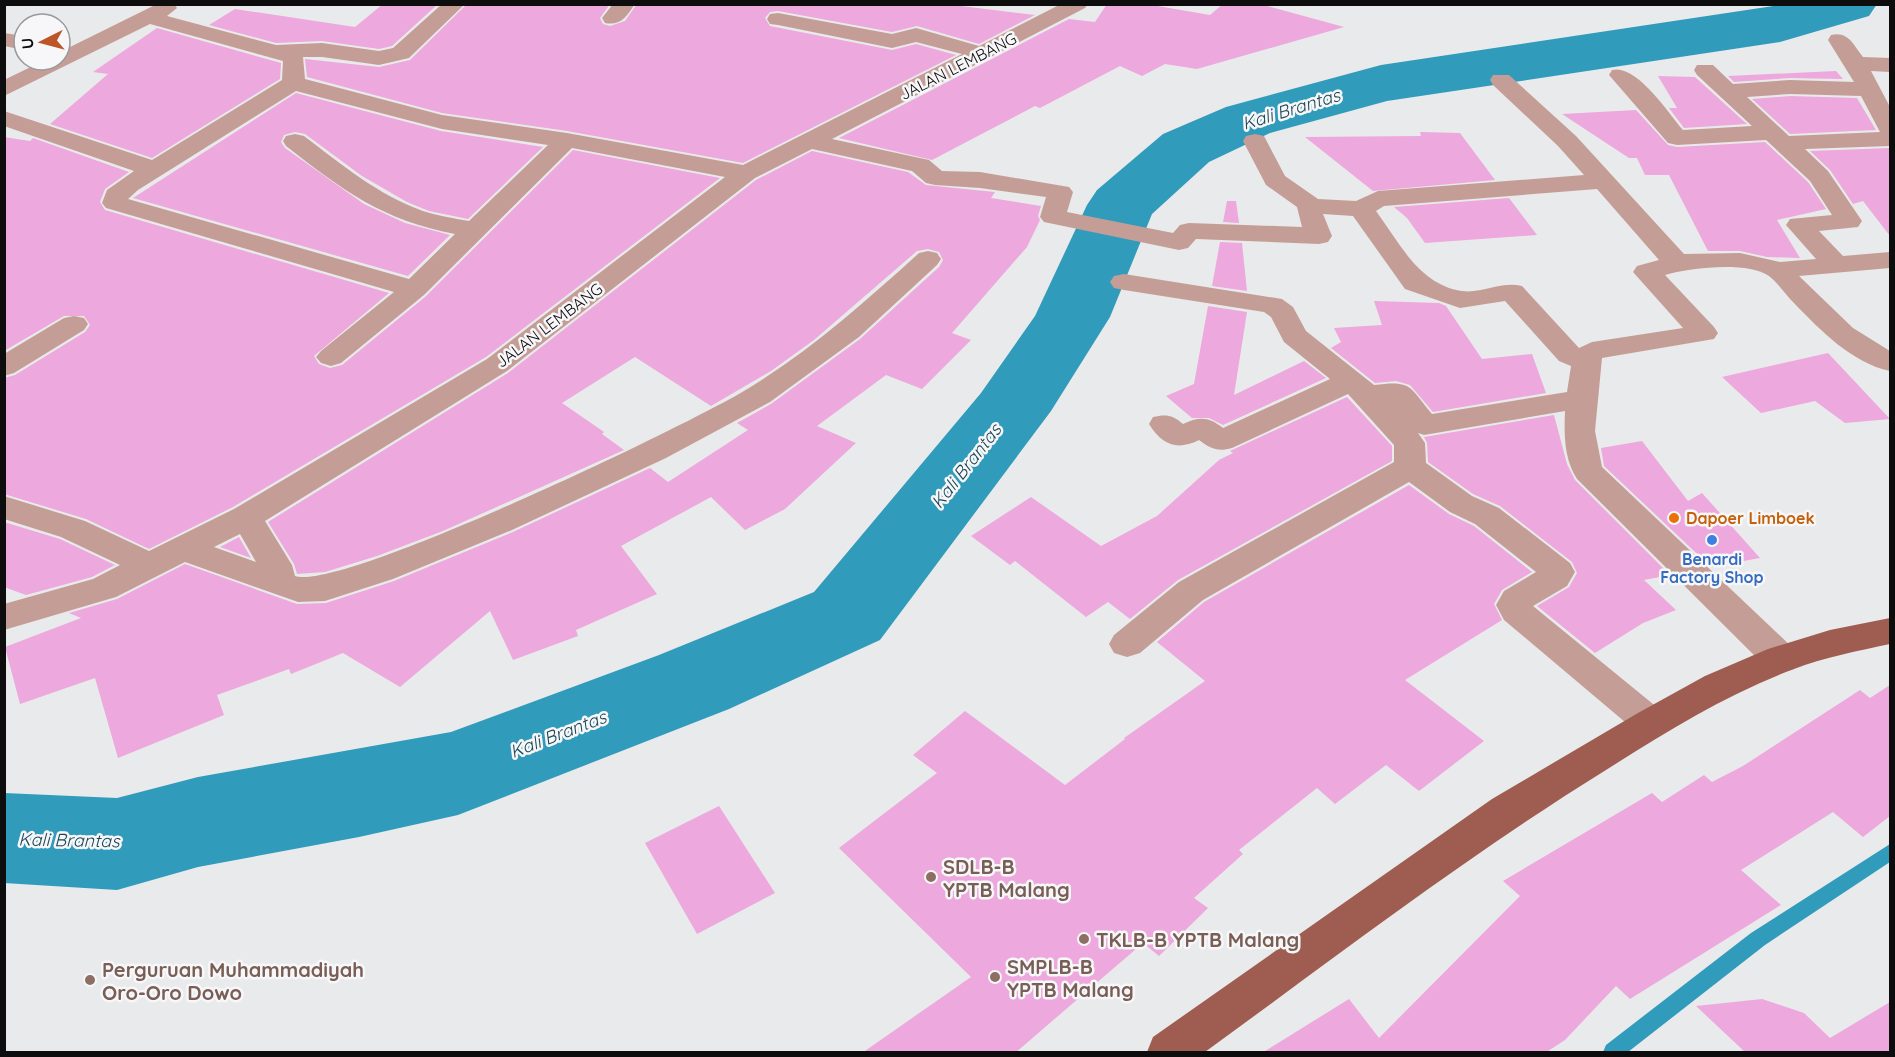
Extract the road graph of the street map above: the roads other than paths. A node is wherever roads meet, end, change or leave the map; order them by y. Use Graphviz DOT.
graph roads {
  1 [pos="172,4"];
  2 [pos="455,4"];
  3 [pos="1078,4"];
  4 [pos="148,17"];
  5 [pos="777,19"];
  6 [pos="1839,40"];
  7 [pos="72,50"];
  8 [pos="278,51"];
  9 [pos="982,53"];
  10 [pos="1856,63"];
  11 [pos="1890,65"];
  12 [pos="1705,70"];
  13 [pos="33,72"];
  14 [pos="1620,75"];
  15 [pos="1501,80"];
  16 [pos="293,83"];
  17 [pos="4,89"];
  18 [pos="1870,89"];
  19 [pos="1729,92"];
  20 [pos="4,118"];
  21 [pos="1890,129"];
  22 [pos="1777,137"];
  23 [pos="1890,139"];
  24 [pos="567,140"];
  25 [pos="295,141"];
  26 [pos="810,141"];
  27 [pos="1255,141"];
  28 [pos="156,170"];
  29 [pos="746,174"];
  30 [pos="1602,180"];
  31 [pos="1312,206"];
  32 [pos="1361,210"];
  33 [pos="473,230"];
  34 [pos="928,260"];
  35 [pos="1890,260"];
  36 [pos="1677,263"];
  37 [pos="1837,265"];
  38 [pos="1778,270"];
  39 [pos="1124,282"];
  40 [pos="414,289"];
  41 [pos="74,324"];
  42 [pos="331,357"];
  43 [pos="1587,362"];
  44 [pos="1890,362"];
  45 [pos="4,367"];
  46 [pos="1359,388"];
  47 [pos="1583,399"];
  48 [pos="1164,424"];
  49 [pos="1410,467"];
  50 [pos="4,507"];
  51 [pos="246,517"];
  52 [pos="185,549"];
  53 [pos="151,566"];
  54 [pos="280,581"];
  55 [pos="4,617"];
  56 [pos="1890,631"];
  57 [pos="1128,644"];
  58 [pos="1781,659"];
  59 [pos="1651,723"];
  60 [pos="1169,1053"];
  1 -- 4 [label="street"];
  2 -- 8 [label="street"];
  3 -- 9 [label="street, JALAN LEMBANG"];
  4 -- 7 [label="street"];
  4 -- 8 [label="street"];
  5 -- 9 [label="street"];
  6 -- 10 [label="street"];
  8 -- 16 [label="street"];
  9 -- 26 [label="street, JALAN LEMBANG"];
  10 -- 11 [label="street"];
  10 -- 18 [label="street"];
  12 -- 19 [label="street"];
  13 -- 17 [label="street"];
  14 -- 22 [label="street"];
  15 -- 30 [label="street"];
  16 -- 24 [label="street"];
  16 -- 28 [label="street"];
  18 -- 19 [label="street"];
  18 -- 21 [label="street"];
  19 -- 22 [label="street"];
  20 -- 28 [label="street"];
  22 -- 23 [label="street"];
  22 -- 37 [label="street"];
  24 -- 29 [label="street"];
  24 -- 33 [label="street"];
  25 -- 33 [label="street"];
  26 -- 29 [label="street, JALAN LEMBANG"];
  26 -- 31 [label="street"];
  27 -- 31 [label="street"];
  28 -- 40 [label="street"];
  29 -- 51 [label="street, JALAN LEMBANG"];
  30 -- 32 [label="street"];
  30 -- 36 [label="street"];
  31 -- 32 [label="street"];
  32 -- 43 [label="street"];
  33 -- 40 [label="street"];
  34 -- 54 [label="street"];
  35 -- 37 [label="street"];
  36 -- 38 [label="street"];
  36 -- 43 [label="street"];
  37 -- 38 [label="street"];
  38 -- 44 [label="street"];
  39 -- 46 [label="street"];
  40 -- 42 [label="street"];
  41 -- 45 [label="street"];
  43 -- 47 [label="street"];
  46 -- 47 [label="street"];
  46 -- 48 [label="street"];
  46 -- 49 [label="street"];
  47 -- 58 [label="street"];
  49 -- 57 [label="street"];
  49 -- 59 [label="street"];
  50 -- 53 [label="street"];
  51 -- 52 [label="street, JALAN LEMBANG"];
  51 -- 54 [label="street"];
  52 -- 53 [label="street, JALAN LEMBANG"];
  52 -- 54 [label="street"];
  53 -- 55 [label="street, JALAN LEMBANG"];
  56 -- 58 [label="main road"];
  58 -- 59 [label="main road"];
  59 -- 60 [label="main road"];
}
